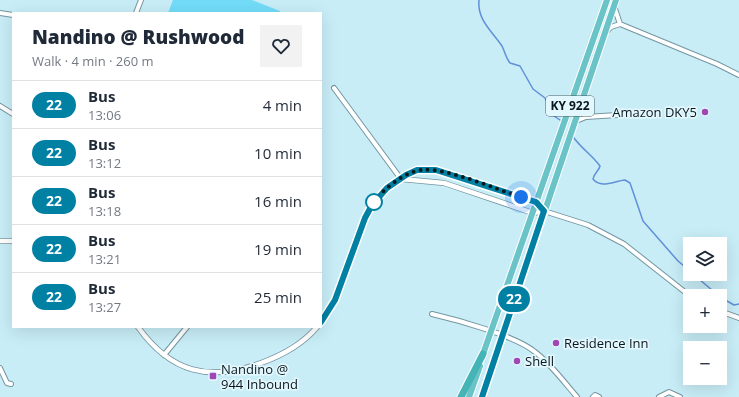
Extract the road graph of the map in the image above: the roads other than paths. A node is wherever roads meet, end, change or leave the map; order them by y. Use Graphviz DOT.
graph roads {
  1 [pos="141,0"];
  2 [pos="607,0"];
  3 [pos="616,1"];
  4 [pos="136,12"];
  5 [pos="0,13"];
  6 [pos="12,15"];
  7 [pos="620,24"];
  8 [pos="604,35"];
  9 [pos="739,75"];
  10 [pos="334,88"];
  11 [pos="580,103"];
  12 [pos="0,106"];
  13 [pos="12,113"];
  14 [pos="633,114"];
  15 [pos="593,117"];
  16 [pos="573,124"];
  17 [pos="401,179"];
  18 [pos="536,202"];
  19 [pos="544,211"];
  20 [pos="532,213"];
  21 [pos="0,241"];
  22 [pos="12,241"];
  23 [pos="683,290"];
  24 [pos="432,314"];
  25 [pos="727,314"];
  26 [pos="739,318"];
  27 [pos="322,320"];
  28 [pos="139,328"];
  29 [pos="187,328"];
  30 [pos="316,328"];
  31 [pos="490,332"];
  32 [pos="502,336"];
  33 [pos="483,354"];
  34 [pos="164,355"];
  35 [pos="0,368"];
  36 [pos="11,384"];
  37 [pos="461,397"];
  38 [pos="469,397"];
  39 [pos="482,397"];
  40 [pos="577,397"];
  41 [pos="593,397"];
  42 [pos="599,397"];
  43 [pos="659,397"];
  44 [pos="680,397"];
  1 -- 4 [label="street"];
  2 -- 18 [label="highway, KY 922"];
  3 -- 7 [label="street"];
  3 -- 8 [label="highway, KY 922"];
  5 -- 6 [label="street"];
  7 -- 8 [label="street"];
  7 -- 9 [label="street"];
  8 -- 11 [label="highway, KY 922"];
  10 -- 17 [label="street"];
  11 -- 15 [label="street"];
  11 -- 16 [label="highway, KY 922"];
  12 -- 13 [label="street"];
  14 -- 15 [label="street"];
  15 -- 16 [label="street"];
  16 -- 19 [label="highway, KY 922"];
  17 -- 18 [label="street"];
  17 -- 20 [label="street"];
  17 -- 27 [label="street"];
  18 -- 19 [label="street"];
  18 -- 20 [label="highway, KY 922"];
  19 -- 20 [label="street"];
  19 -- 23 [label="street"];
  19 -- 32 [label="highway, KY 922"];
  20 -- 31 [label="highway, KY 922"];
  21 -- 22 [label="street"];
  24 -- 31 [label="street"];
  25 -- 26 [label="street"];
  28 -- 34 [label="street"];
  29 -- 34 [label="street"];
  30 -- 34 [label="street"];
  31 -- 32 [label="street"];
  31 -- 33 [label="highway, KY 922"];
  32 -- 39 [label="highway, KY 922"];
  32 -- 40 [label="street"];
  33 -- 37 [label="highway"];
  33 -- 38 [label="highway, KY 922"];
  35 -- 36 [label="street"];
  41 -- 42 [label="street"];
  43 -- 44 [label="street"];
}
